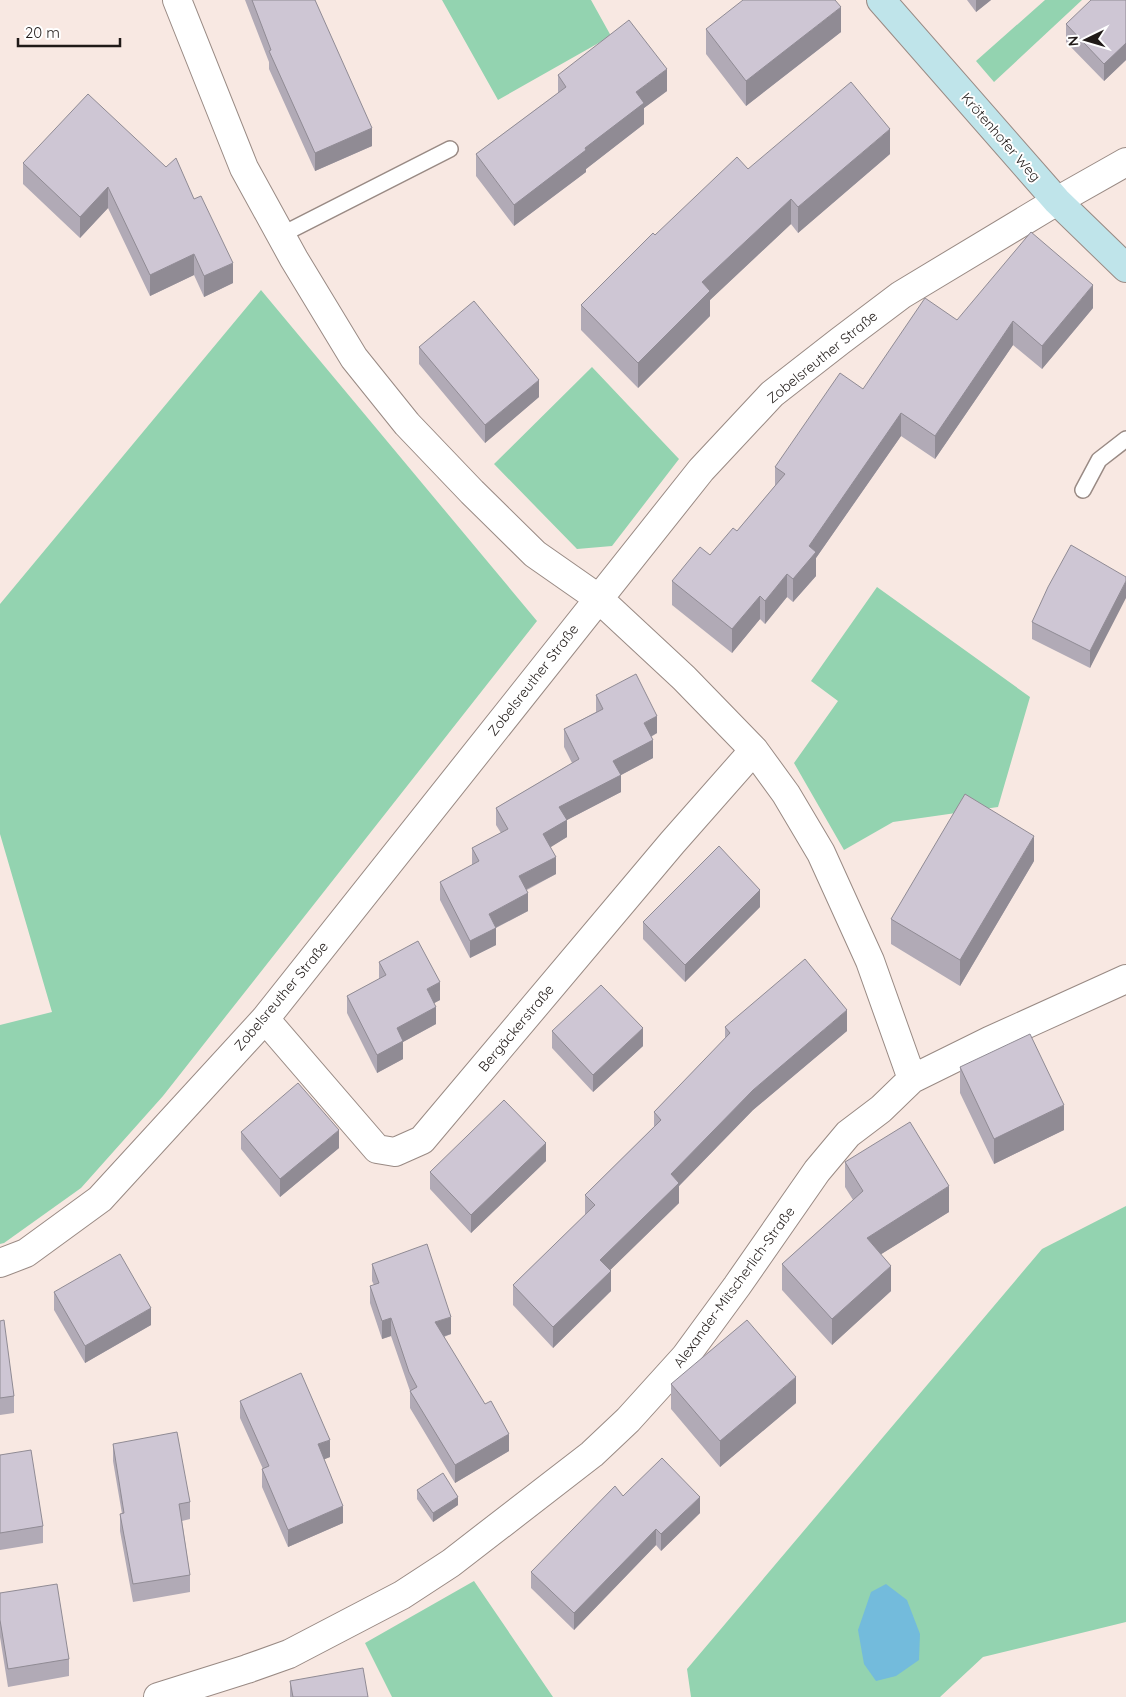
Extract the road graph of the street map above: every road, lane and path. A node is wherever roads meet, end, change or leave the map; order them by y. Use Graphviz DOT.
graph roads {
  1 [pos="177,0"];
  2 [pos="881,0"];
  3 [pos="450,149"];
  4 [pos="1126,162"];
  5 [pos="1057,201"];
  6 [pos="281,235"];
  7 [pos="1126,268"];
  8 [pos="1126,439"];
  9 [pos="1083,490"];
  10 [pos="598,598"];
  11 [pos="754,750"];
  12 [pos="1126,978"];
  13 [pos="264,1019"];
  14 [pos="912,1079"];
  15 [pos="0,1263"];
  16 [pos="158,1697"];
  1 -- 6 [label="street"];
  2 -- 5 [label="street, Krötenhofer Weg"];
  3 -- 6 [label="lane"];
  4 -- 5 [label="street, Zobelsreuther Straße"];
  5 -- 7 [label="street, Krötenhofer Weg"];
  5 -- 10 [label="street, Zobelsreuther Straße"];
  6 -- 10 [label="street"];
  8 -- 9 [label="lane"];
  10 -- 11 [label="street"];
  10 -- 13 [label="street, Zobelsreuther Straße"];
  11 -- 13 [label="street, Bergäckerstraße"];
  11 -- 14 [label="street"];
  12 -- 14 [label="street, Alexander-Mitscherlich-Straße"];
  13 -- 15 [label="street, Zobelsreuther Straße"];
  14 -- 16 [label="street, Alexander-Mitscherlich-Straße"];
}
